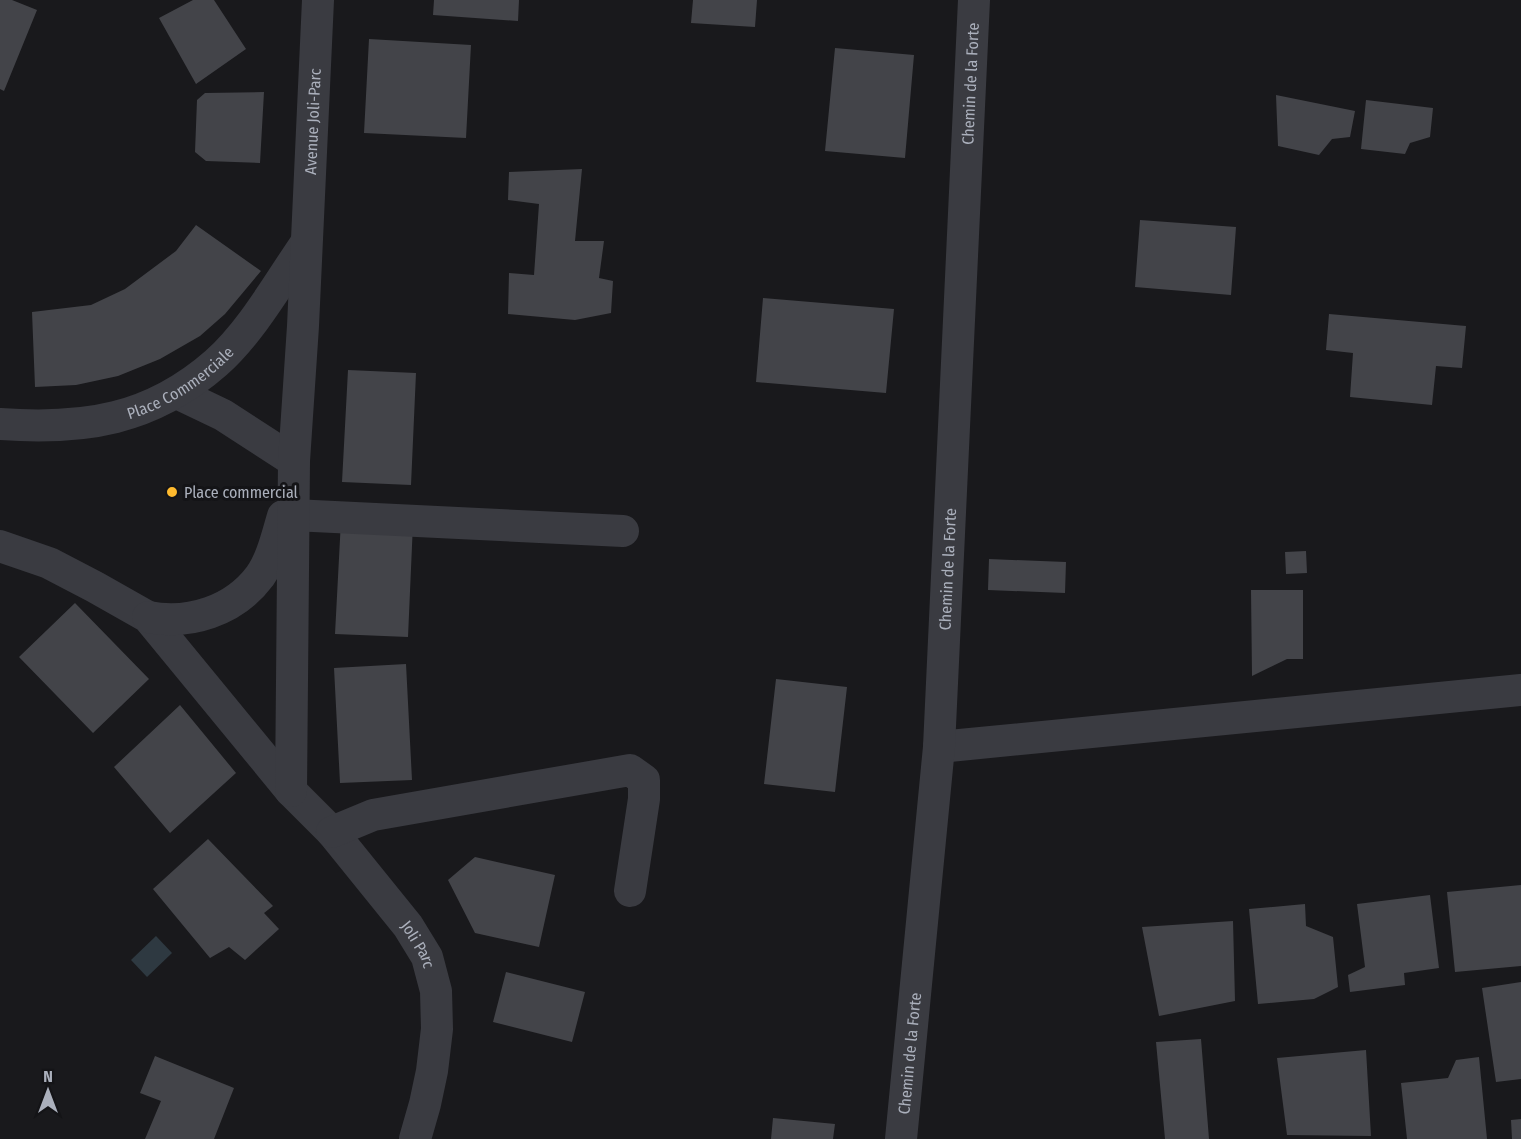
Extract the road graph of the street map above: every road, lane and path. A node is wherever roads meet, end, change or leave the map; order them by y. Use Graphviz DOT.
graph roads {
  1 [pos="974,0"];
  2 [pos="311,6"];
  3 [pos="306,243"];
  4 [pos="177,393"];
  5 [pos="0,424"];
  6 [pos="294,471"];
  7 [pos="293,515"];
  8 [pos="623,531"];
  9 [pos="0,546"];
  10 [pos="148,617"];
  11 [pos="1521,690"];
  12 [pos="939,747"];
  13 [pos="291,791"];
  14 [pos="332,832"];
  15 [pos="630,891"];
  16 [pos="415,1139"];
  17 [pos="901,1139"];
  1 -- 12 [label="street, Chemin de la Forte"];
  2 -- 3 [label="street, Avenue Joli-Parc"];
  3 -- 4 [label="street, Place Commerciale"];
  3 -- 6 [label="street, Avenue Joli-Parc"];
  4 -- 5 [label="street, Place Commerciale"];
  4 -- 6 [label="street"];
  6 -- 7 [label="street"];
  6 -- 10 [label="street"];
  7 -- 8 [label="street"];
  7 -- 13 [label="street"];
  9 -- 10 [label="street"];
  10 -- 13 [label="street, Joli Parc"];
  11 -- 12 [label="street"];
  12 -- 17 [label="street, Chemin de la Forte"];
  13 -- 14 [label="street, Joli Parc"];
  14 -- 15 [label="street"];
  14 -- 16 [label="street, Joli Parc"];
}
